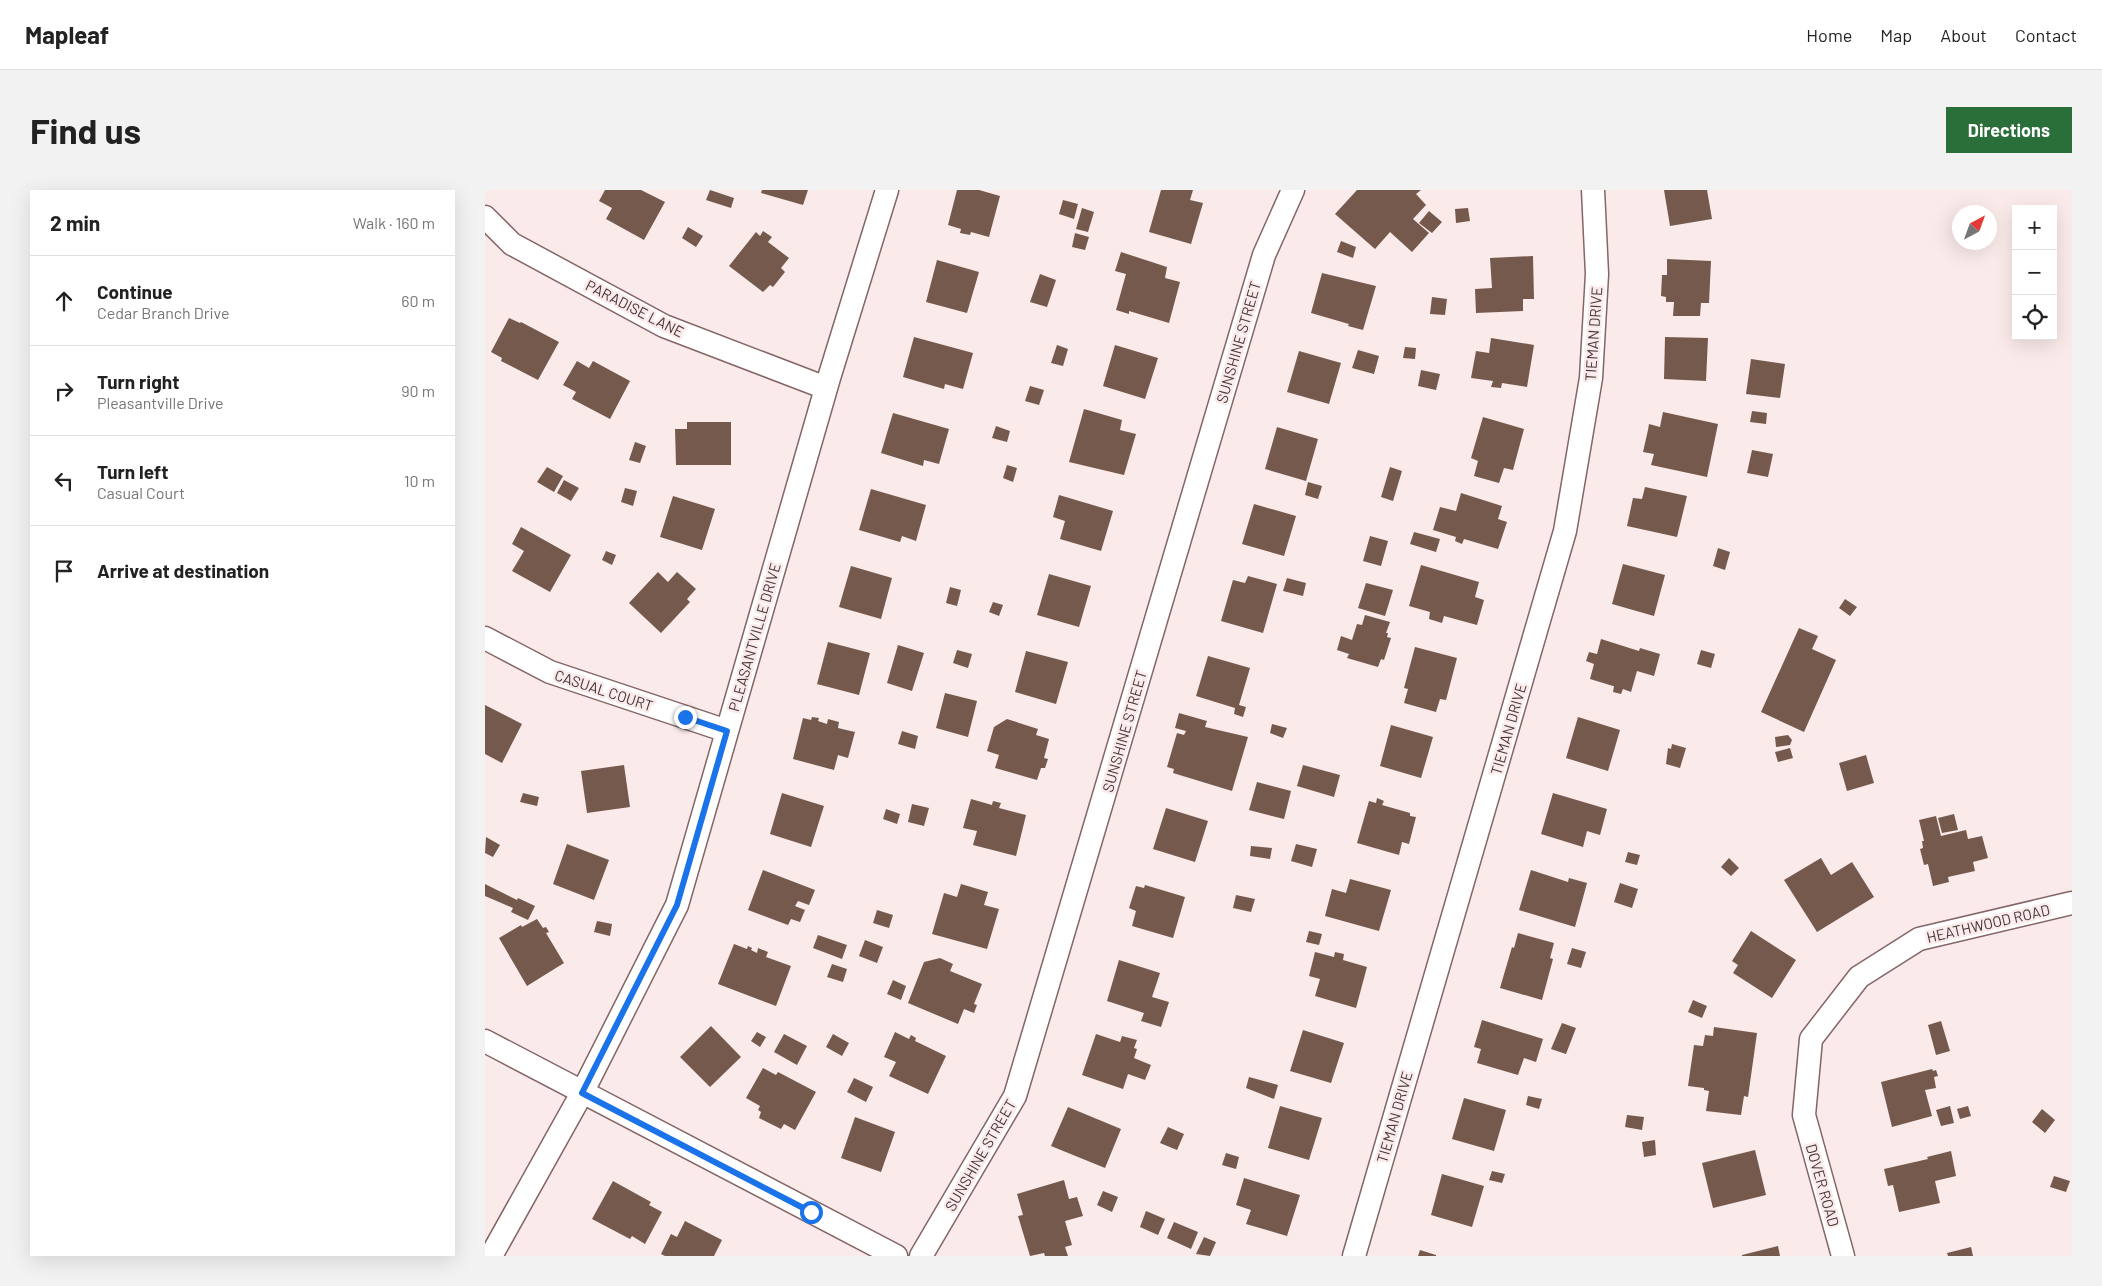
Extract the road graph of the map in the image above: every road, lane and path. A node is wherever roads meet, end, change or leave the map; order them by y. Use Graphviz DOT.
graph roads {
  1 [pos="887,190"];
  2 [pos="1293,190"];
  3 [pos="1593,190"];
  4 [pos="485,217"];
  5 [pos="826,388"];
  6 [pos="485,638"];
  7 [pos="727,731"];
  8 [pos="2072,903"];
  9 [pos="485,1041"];
  10 [pos="582,1093"];
  11 [pos="1804,1115"];
  12 [pos="491,1256"];
  13 [pos="896,1256"];
  14 [pos="921,1256"];
  15 [pos="1354,1256"];
  16 [pos="1843,1256"];
  1 -- 5 [label="street, PLEASANTVILLE DRIVE"];
  2 -- 14 [label="street, SUNSHINE STREET"];
  3 -- 15 [label="street, TIEMAN DRIVE"];
  4 -- 5 [label="street, PARADISE LANE"];
  5 -- 7 [label="street, PLEASANTVILLE DRIVE"];
  6 -- 7 [label="street, CASUAL COURT"];
  7 -- 10 [label="street, PLEASANTVILLE DRIVE"];
  8 -- 11 [label="street, HEATHWOOD ROAD"];
  9 -- 10 [label="street"];
  10 -- 12 [label="street, PLEASANTVILLE DRIVE"];
  10 -- 13 [label="street"];
  11 -- 16 [label="street, DOVER ROAD"];
}
